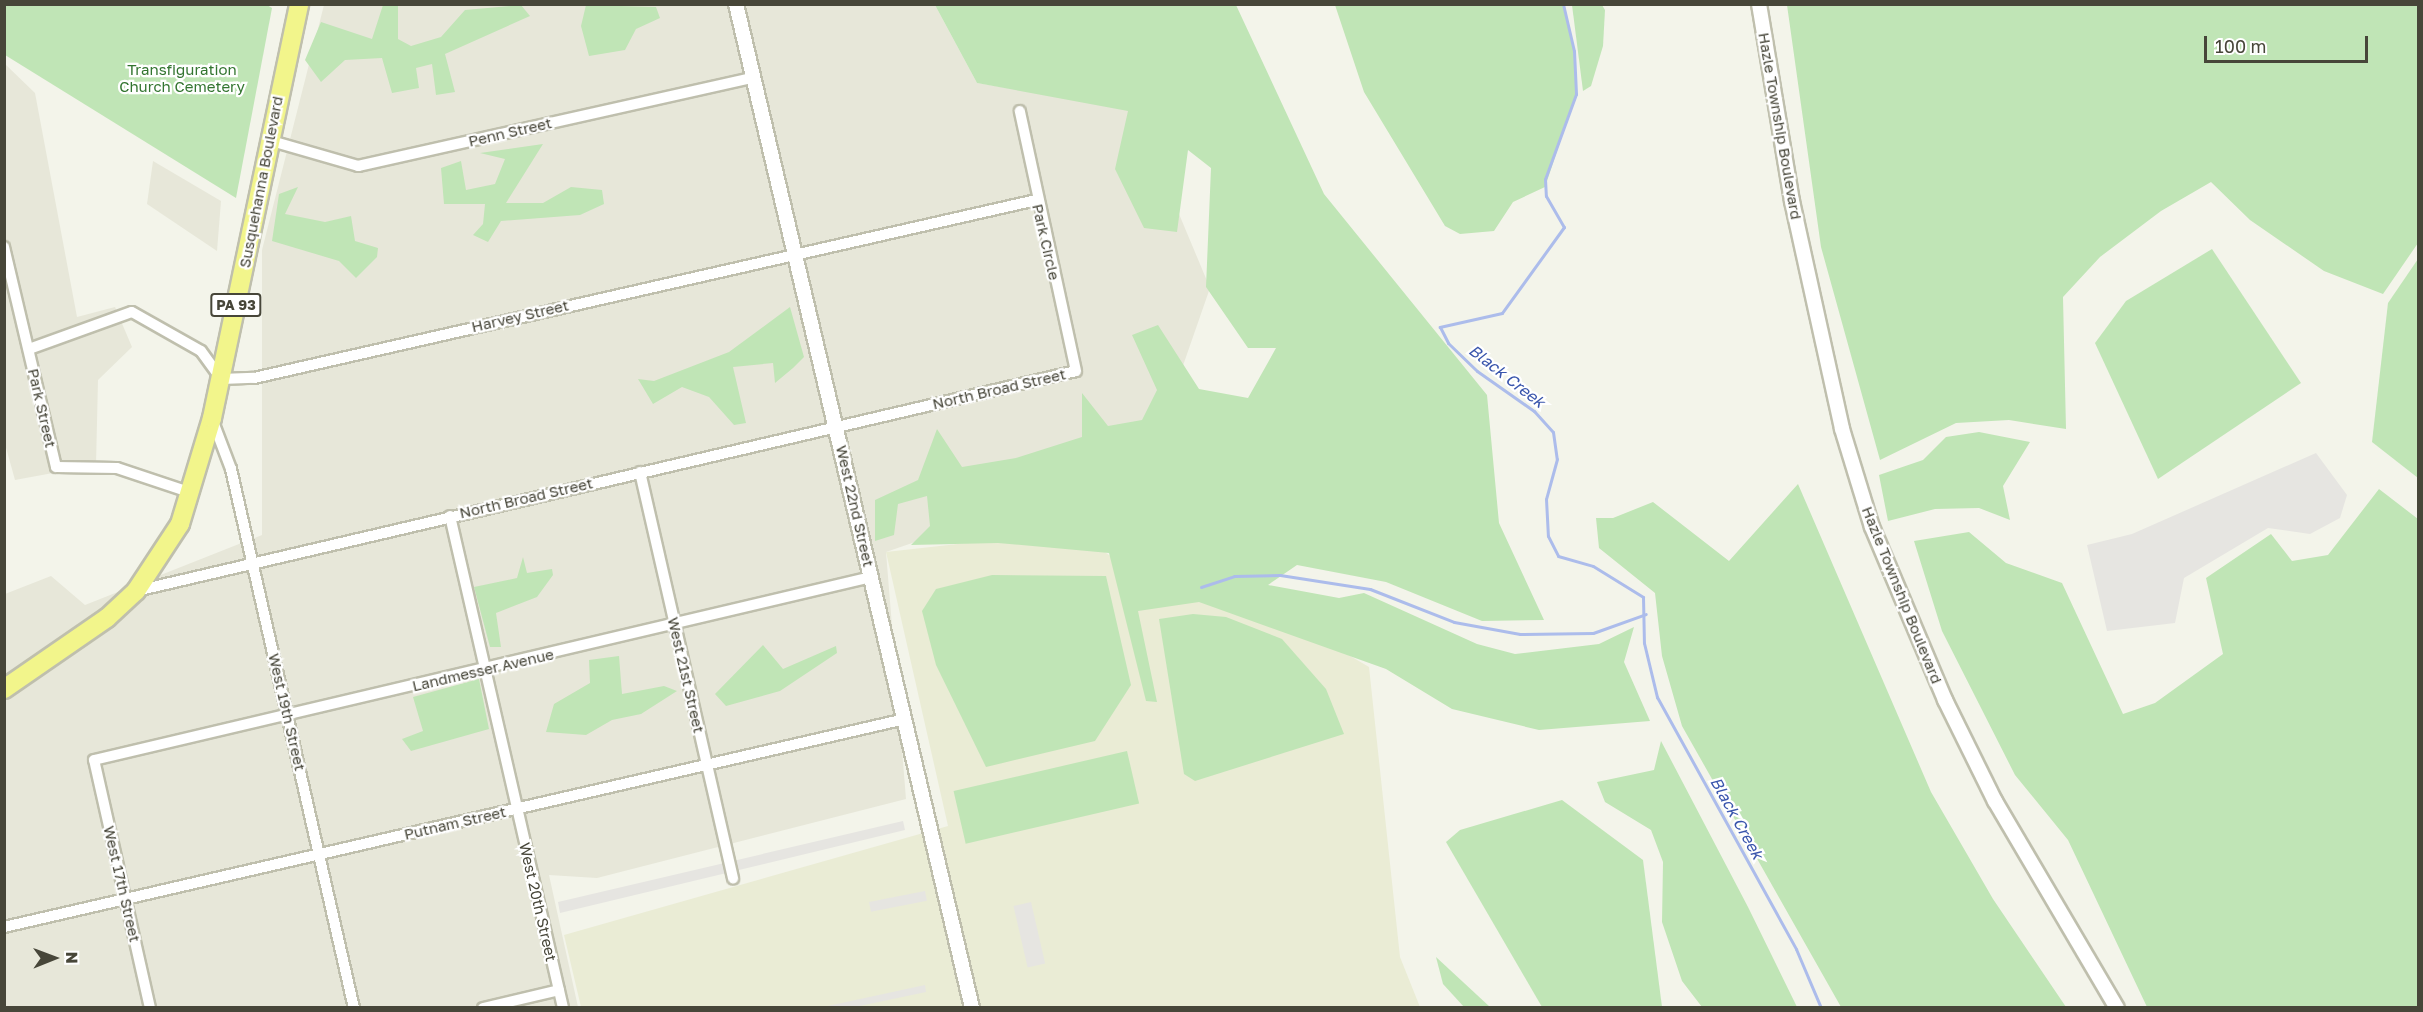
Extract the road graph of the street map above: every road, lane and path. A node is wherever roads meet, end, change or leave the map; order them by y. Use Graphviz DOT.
graph roads {
  1 [pos="298,4"];
  2 [pos="736,4"];
  3 [pos="1759,4"];
  4 [pos="753,78"];
  5 [pos="1020,111"];
  6 [pos="268,141"];
  7 [pos="1036,200"];
  8 [pos="4,247"];
  9 [pos="796,253"];
  10 [pos="29,349"];
  11 [pos="1076,371"];
  12 [pos="221,379"];
  13 [pos="212,418"];
  14 [pos="838,427"];
  15 [pos="640,472"];
  16 [pos="192,493"];
  17 [pos="450,516"];
  18 [pos="252,561"];
  19 [pos="871,578"];
  20 [pos="136,591"];
  21 [pos="675,626"];
  22 [pos="485,670"];
  23 [pos="4,689"];
  24 [pos="287,716"];
  25 [pos="905,719"];
  26 [pos="94,760"];
  27 [pos="707,765"];
  28 [pos="517,809"];
  29 [pos="319,855"];
  30 [pos="733,879"];
  31 [pos="126,899"];
  32 [pos="4,927"];
  33 [pos="559,990"];
  34 [pos="150,1008"];
  35 [pos="354,1008"];
  36 [pos="483,1008"];
  37 [pos="563,1008"];
  38 [pos="972,1008"];
  39 [pos="2117,1008"];
  1 -- 6 [label="highway, Susquehanna Boulevard / PA 93"];
  2 -- 4 [label="street, West 22nd Street"];
  3 -- 39 [label="street, Hazle Township Boulevard"];
  4 -- 6 [label="street, Penn Street"];
  4 -- 9 [label="street, West 22nd Street"];
  5 -- 7 [label="street, Park Circle"];
  6 -- 12 [label="highway, Susquehanna Boulevard / PA 93"];
  7 -- 9 [label="street, Harvey Street"];
  7 -- 11 [label="street, Park Circle"];
  8 -- 10 [label="street, Park Street"];
  9 -- 12 [label="street, Harvey Street"];
  9 -- 14 [label="street, West 22nd Street"];
  10 -- 12 [label="street"];
  10 -- 16 [label="street, Park Street"];
  11 -- 14 [label="street, North Broad Street"];
  12 -- 13 [label="highway, Susquehanna Boulevard / PA 93"];
  13 -- 16 [label="highway, Susquehanna Boulevard / PA 93"];
  13 -- 18 [label="street, West 19th Street"];
  14 -- 15 [label="street, North Broad Street"];
  14 -- 19 [label="street, West 22nd Street"];
  15 -- 17 [label="street, North Broad Street"];
  15 -- 21 [label="street, West 21st Street"];
  16 -- 20 [label="highway, Susquehanna Boulevard / PA 93"];
  17 -- 18 [label="street, North Broad Street"];
  17 -- 22 [label="street, West 20th Street"];
  18 -- 20 [label="street, North Broad Street"];
  18 -- 24 [label="street, West 19th Street"];
  19 -- 21 [label="street, Landmesser Avenue"];
  19 -- 25 [label="street, West 22nd Street"];
  20 -- 23 [label="highway, North Broad Street / PA 93"];
  21 -- 22 [label="street, Landmesser Avenue"];
  21 -- 27 [label="street, West 21st Street"];
  22 -- 24 [label="street, Landmesser Avenue"];
  22 -- 28 [label="street, West 20th Street"];
  24 -- 26 [label="street, Landmesser Avenue"];
  24 -- 29 [label="street, West 19th Street"];
  25 -- 27 [label="street, Putnam Street"];
  25 -- 38 [label="street, West 22nd Street"];
  26 -- 31 [label="street, West 17th Street"];
  27 -- 28 [label="street, Putnam Street"];
  27 -- 30 [label="street, West 21st Street"];
  28 -- 29 [label="street, Putnam Street"];
  28 -- 33 [label="street, West 20th Street"];
  29 -- 31 [label="street, Putnam Street"];
  29 -- 35 [label="street, West 19th Street"];
  31 -- 32 [label="street, Putnam Street"];
  31 -- 34 [label="street, West 17th Street"];
  33 -- 36 [label="street"];
  33 -- 37 [label="street, West 20th Street"];
}
